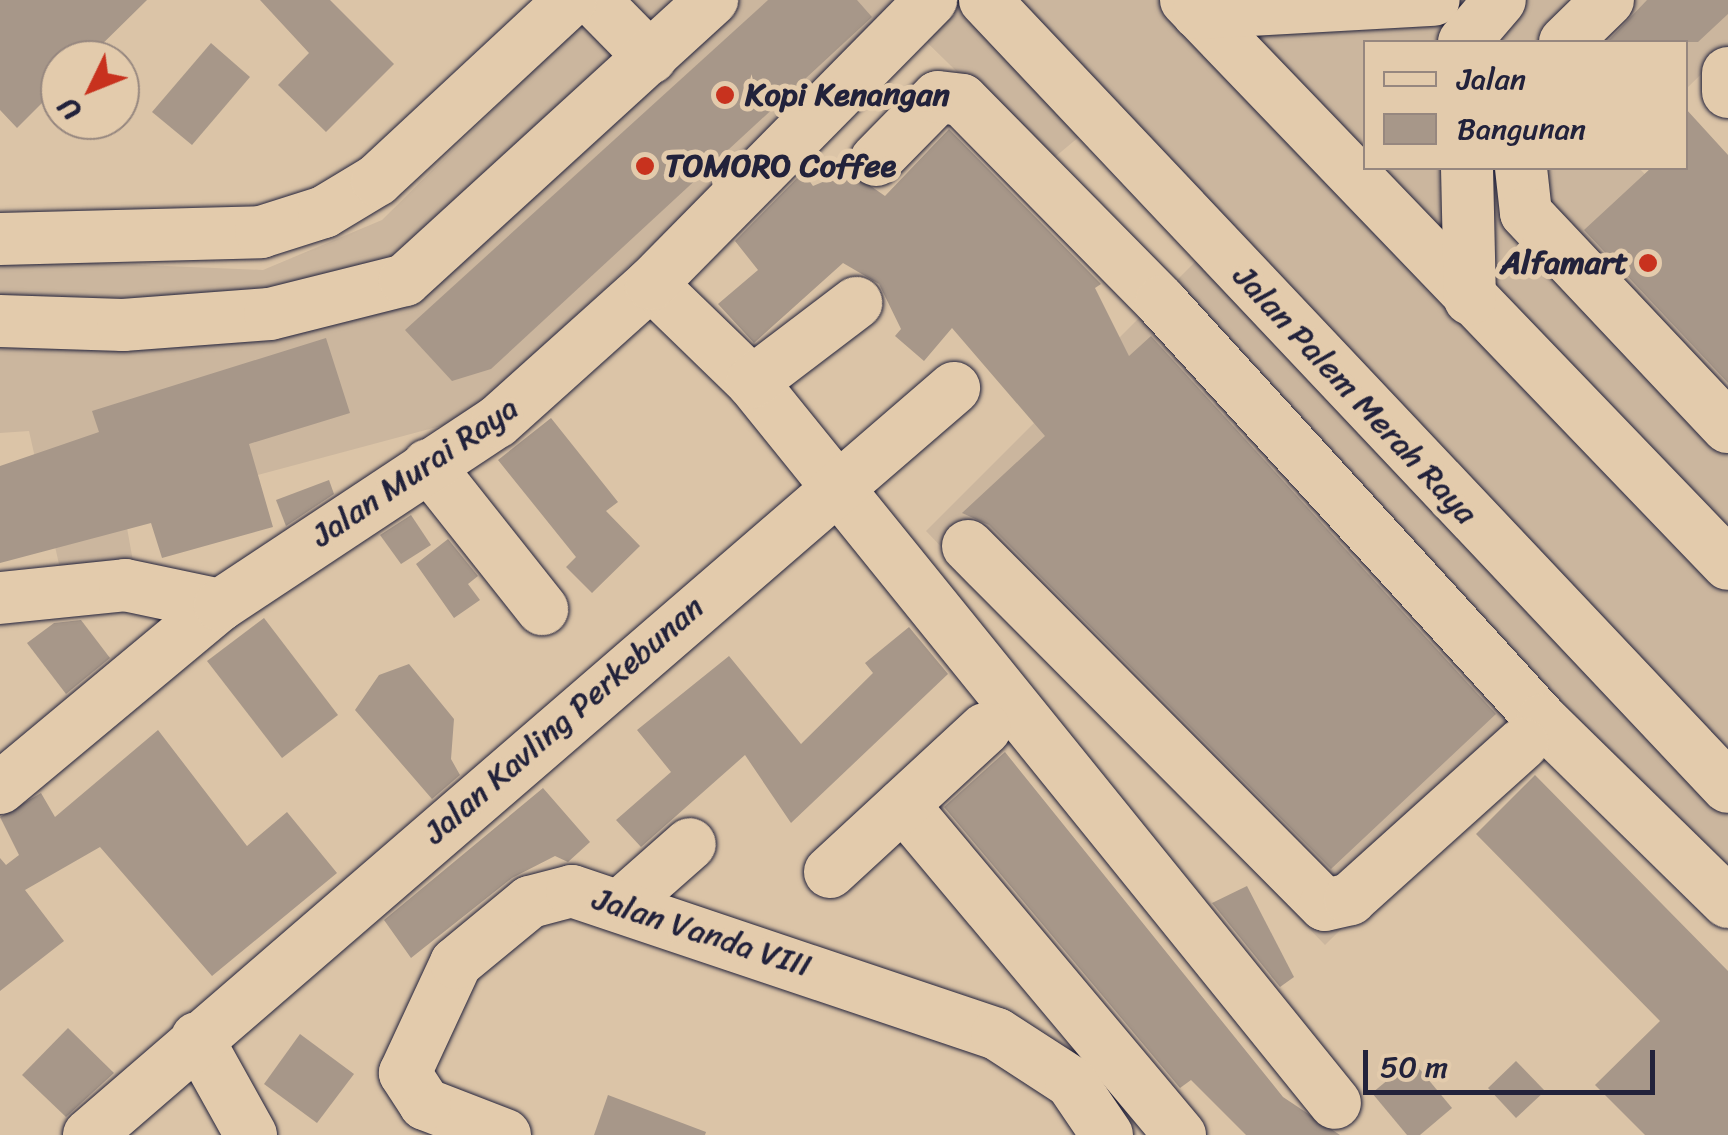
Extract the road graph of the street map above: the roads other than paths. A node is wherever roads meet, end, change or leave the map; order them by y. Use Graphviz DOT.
graph roads {
  1 [pos="571,0"];
  2 [pos="594,0"];
  3 [pos="712,0"];
  4 [pos="931,0"];
  5 [pos="985,0"];
  6 [pos="1608,0"];
  7 [pos="1192,6"];
  8 [pos="1459,16"];
  9 [pos="1567,40"];
  10 [pos="650,58"];
  11 [pos="1728,73"];
  12 [pos="1728,92"];
  13 [pos="876,160"];
  14 [pos="1467,170"];
  15 [pos="1520,170"];
  16 [pos="260,232"];
  17 [pos="0,239"];
  18 [pos="650,284"];
  19 [pos="1470,299"];
  20 [pos="856,303"];
  21 [pos="270,314"];
  22 [pos="0,322"];
  23 [pos="752,382"];
  24 [pos="954,388"];
  25 [pos="1728,427"];
  26 [pos="428,465"];
  27 [pos="834,487"];
  28 [pos="968,546"];
  29 [pos="1728,564"];
  30 [pos="0,598"];
  31 [pos="220,604"];
  32 [pos="542,610"];
  33 [pos="985,729"];
  34 [pos="1522,744"];
  35 [pos="1728,786"];
  36 [pos="0,788"];
  37 [pos="903,805"];
  38 [pos="690,844"];
  39 [pos="830,872"];
  40 [pos="1728,902"];
  41 [pos="623,903"];
  42 [pos="196,1038"];
  43 [pos="1335,1103"];
  44 [pos="1155,1124"];
  45 [pos="89,1135"];
  46 [pos="251,1135"];
  47 [pos="505,1135"];
  48 [pos="1107,1135"];
  1 -- 16 [label="street"];
  2 -- 10 [label="street"];
  3 -- 10 [label="street"];
  4 -- 18 [label="street, Jalan Murai Raya"];
  5 -- 35 [label="street, Jalan Palem Merah Raya"];
  6 -- 9 [label="street"];
  7 -- 8 [label="street"];
  7 -- 19 [label="street"];
  10 -- 21 [label="street"];
  11 -- 12 [label="street"];
  13 -- 40 [label="street"];
  14 -- 19 [label="street"];
  15 -- 25 [label="street"];
  16 -- 17 [label="street"];
  16 -- 21 [label="street"];
  18 -- 23 [label="street"];
  18 -- 26 [label="street, Jalan Murai Raya"];
  19 -- 29 [label="street"];
  20 -- 23 [label="street"];
  21 -- 22 [label="street"];
  23 -- 27 [label="street"];
  24 -- 27 [label="street, Jalan Kavling Perkebunan"];
  26 -- 31 [label="street, Jalan Murai Raya"];
  26 -- 32 [label="street"];
  27 -- 42 [label="street, Jalan Kavling Perkebunan"];
  27 -- 43 [label="street"];
  28 -- 34 [label="street"];
  30 -- 31 [label="street"];
  31 -- 36 [label="street, Jalan Murai Raya"];
  33 -- 37 [label="street"];
  37 -- 39 [label="street"];
  37 -- 44 [label="street"];
  38 -- 41 [label="street"];
  41 -- 47 [label="street, Jalan Vanda VIII"];
  41 -- 48 [label="street, Jalan Vanda VIII"];
  42 -- 45 [label="street, Jalan Kavling Perkebunan"];
  42 -- 46 [label="street"];
}
